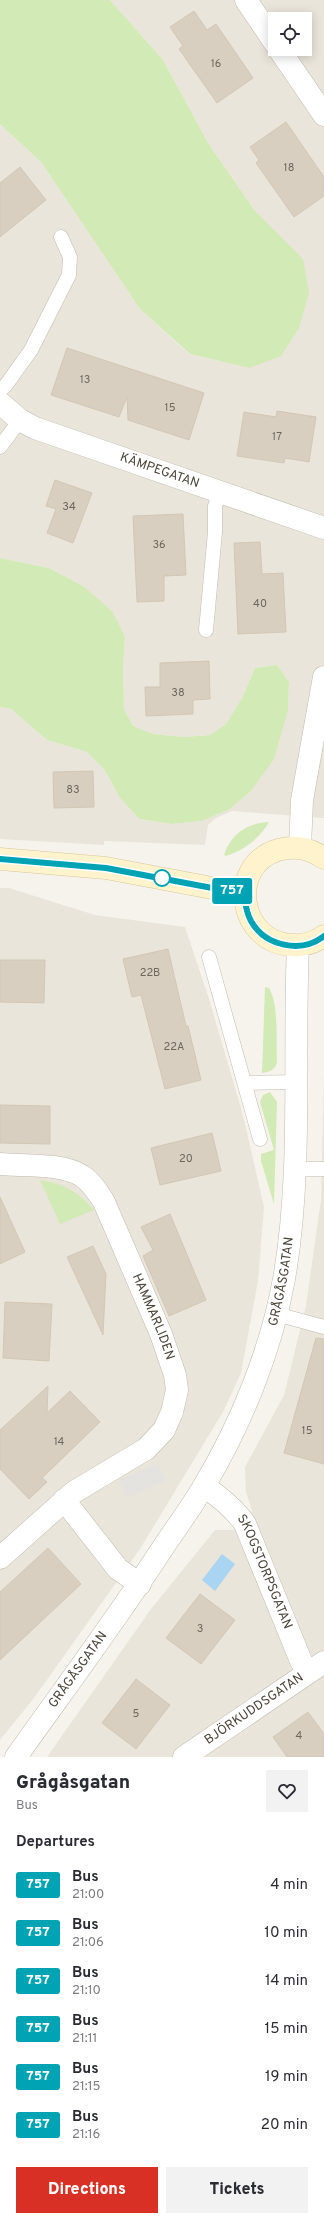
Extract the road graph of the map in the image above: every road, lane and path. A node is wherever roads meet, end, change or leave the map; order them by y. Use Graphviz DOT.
graph roads {
  1 [pos="246,0"];
  2 [pos="268,33"];
  3 [pos="284,56"];
  4 [pos="324,116"];
  5 [pos="61,238"];
  6 [pos="0,390"];
  7 [pos="0,403"];
  8 [pos="20,420"];
  9 [pos="0,447"];
  10 [pos="220,493"];
  11 [pos="324,528"];
  12 [pos="206,630"];
  13 [pos="324,677"];
  14 [pos="300,847"];
  15 [pos="324,858"];
  16 [pos="0,859"];
  17 [pos="244,894"];
  18 [pos="324,936"];
  19 [pos="298,946"];
  20 [pos="209,957"];
  21 [pos="296,1082"];
  22 [pos="244,1083"];
  23 [pos="260,1138"];
  24 [pos="0,1164"];
  25 [pos="294,1169"];
  26 [pos="324,1169"];
  27 [pos="276,1314"];
  28 [pos="324,1327"];
  29 [pos="204,1486"];
  30 [pos="64,1500"];
  31 [pos="0,1558"];
  32 [pos="140,1584"];
  33 [pos="316,1667"];
  34 [pos="16,1757"];
  35 [pos="184,1757"];
  1 -- 2 [label="street"];
  3 -- 4 [label="street"];
  5 -- 6 [label="lane"];
  7 -- 8 [label="street, KÄMPEGATAN"];
  8 -- 9 [label="lane"];
  8 -- 10 [label="street, KÄMPEGATAN"];
  10 -- 11 [label="street, KÄMPEGATAN"];
  10 -- 12 [label="lane"];
  13 -- 14 [label="street"];
  14 -- 15 [label="street"];
  14 -- 17 [label="street"];
  16 -- 17 [label="street"];
  17 -- 19 [label="street"];
  18 -- 19 [label="street"];
  19 -- 21 [label="street, GRÅGÅSGATAN"];
  20 -- 22 [label="lane"];
  21 -- 22 [label="lane"];
  21 -- 25 [label="street, GRÅGÅSGATAN"];
  22 -- 23 [label="lane"];
  24 -- 30 [label="street, HAMMARLIDEN"];
  25 -- 26 [label="lane"];
  25 -- 27 [label="street, GRÅGÅSGATAN"];
  27 -- 28 [label="lane"];
  27 -- 29 [label="street, GRÅGÅSGATAN"];
  29 -- 32 [label="street, GRÅGÅSGATAN"];
  29 -- 33 [label="street, SKOGSTORPSGATAN"];
  30 -- 31 [label="street, HAMMARLIDEN"];
  30 -- 32 [label="street"];
  32 -- 34 [label="street, GRÅGÅSGATAN"];
  33 -- 35 [label="street, BJÖRKUDDSGATAN"];
}
